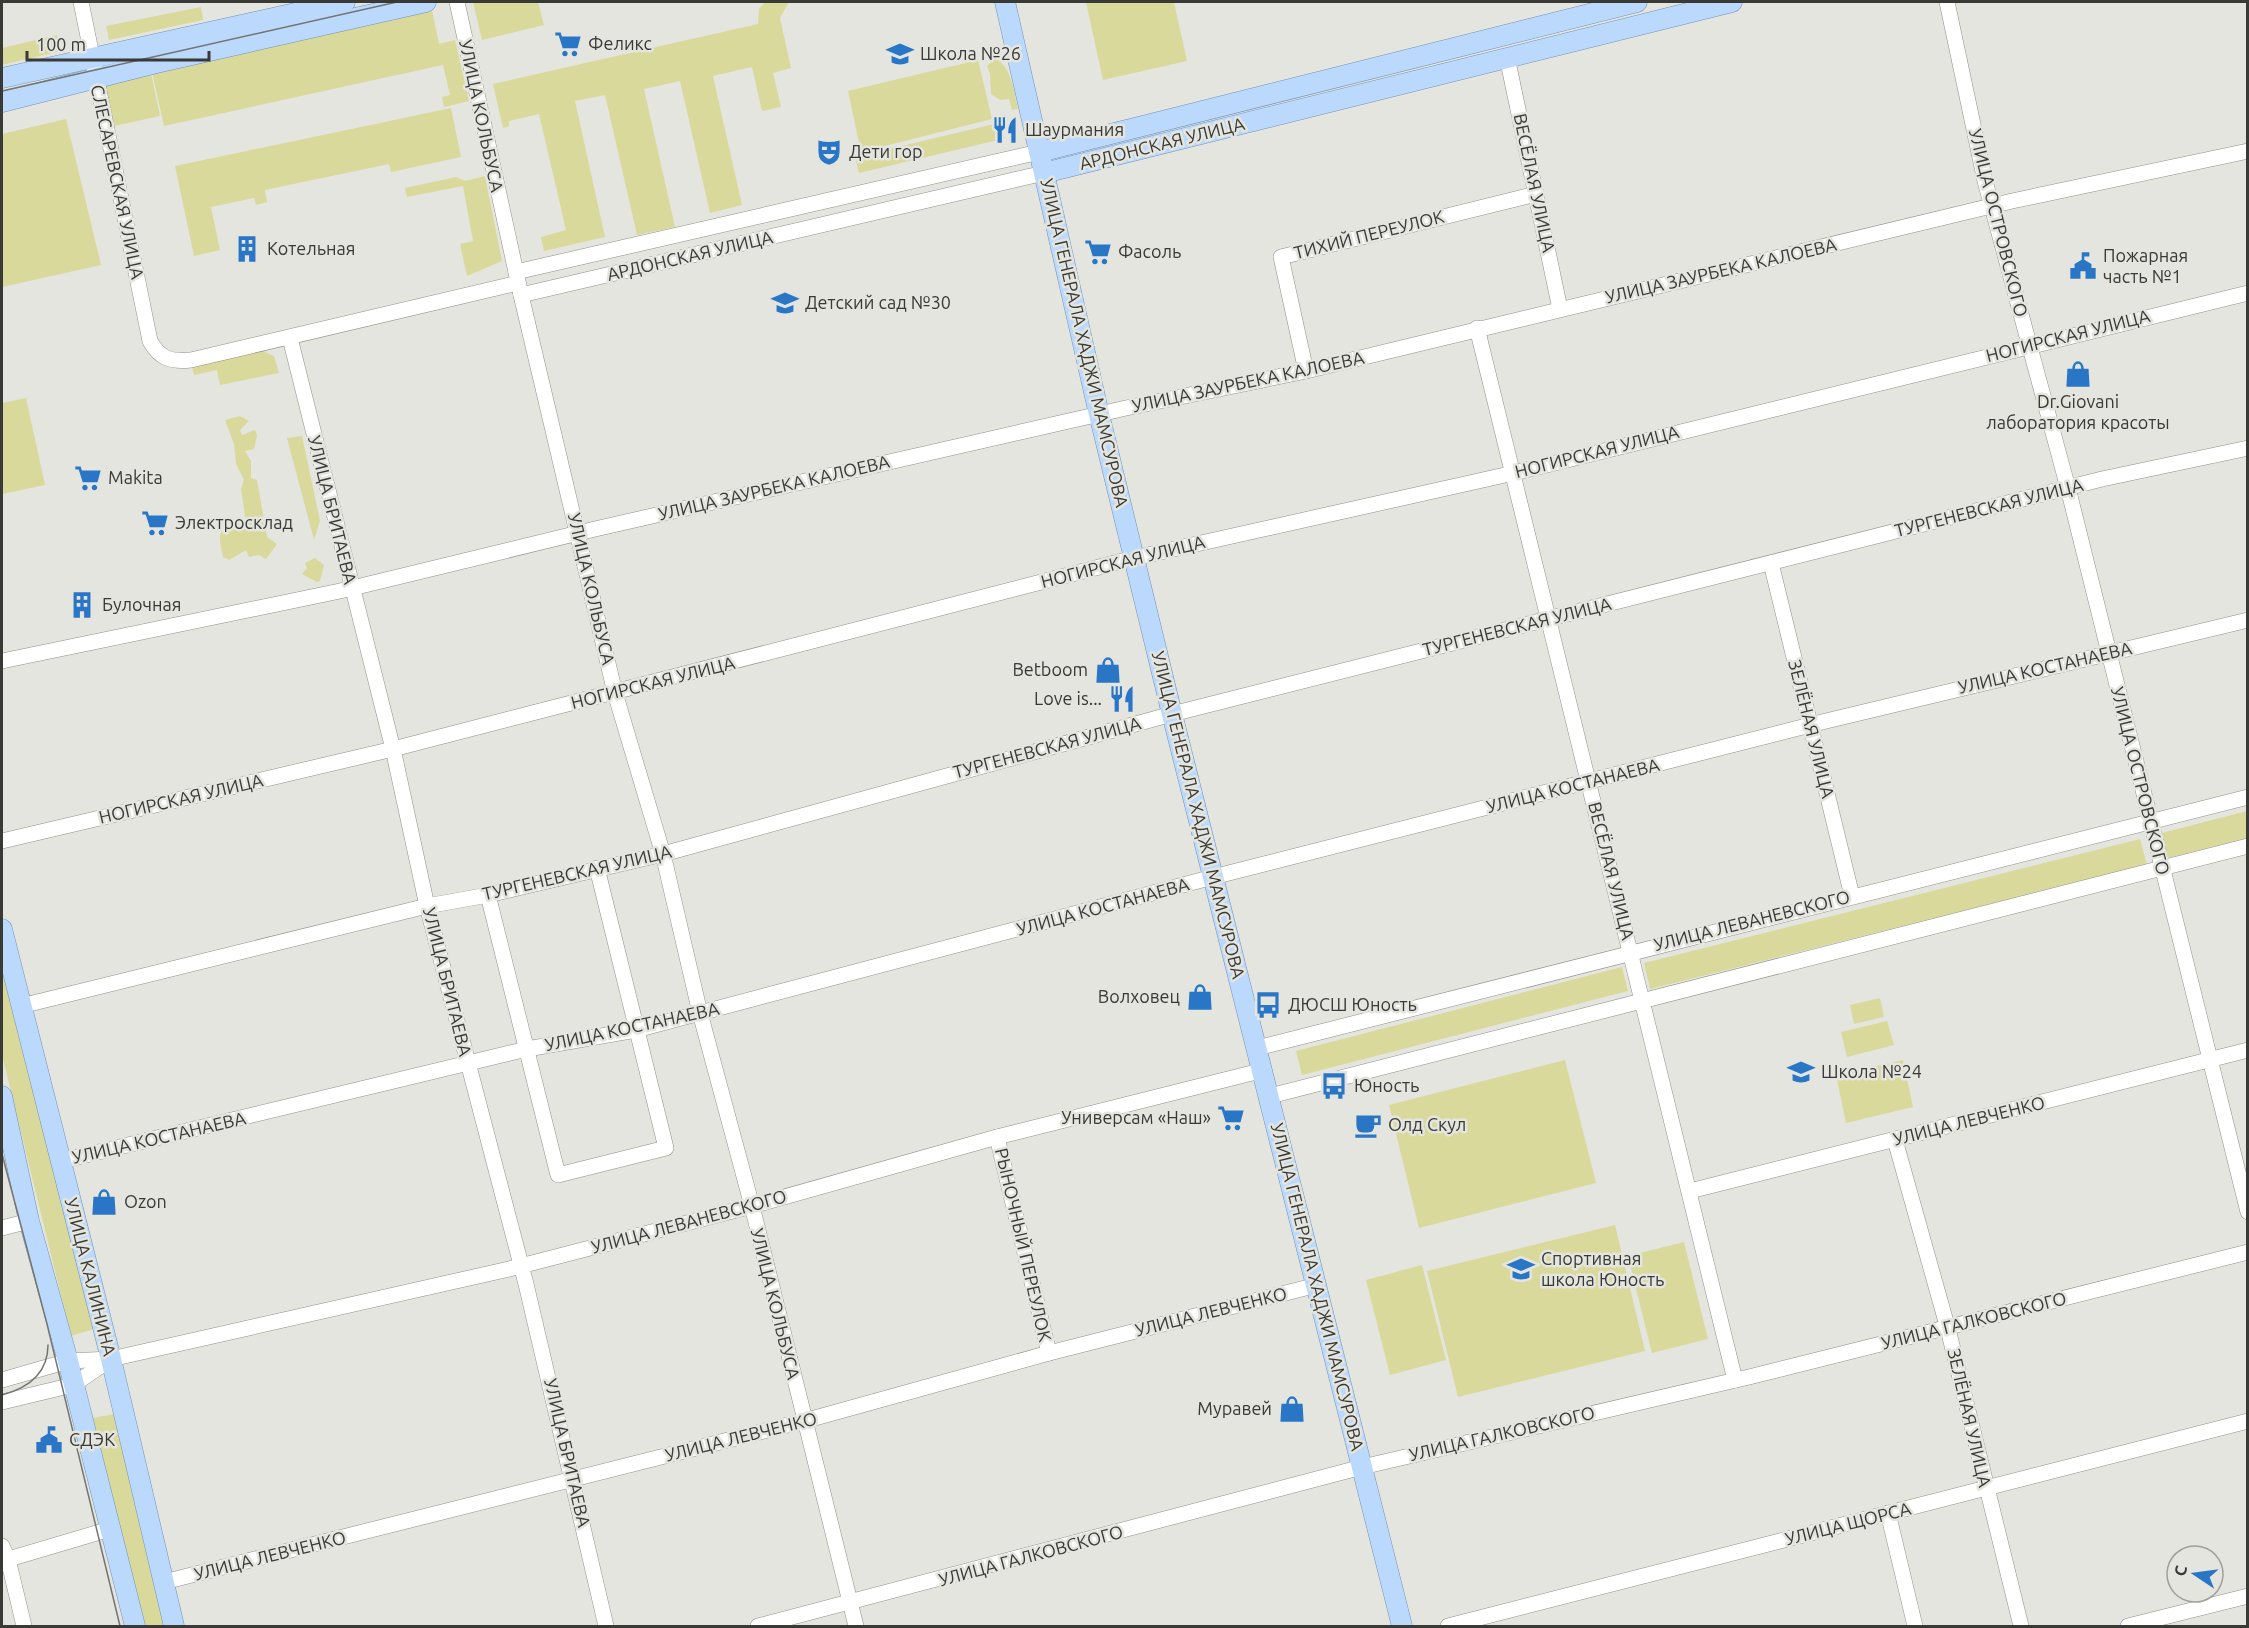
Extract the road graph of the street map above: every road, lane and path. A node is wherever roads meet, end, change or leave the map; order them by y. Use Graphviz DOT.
graph roads {
  1 [pos="81,2"];
  2 [pos="345,2"];
  3 [pos="426,2"];
  4 [pos="457,2"];
  5 [pos="1005,2"];
  6 [pos="1637,2"];
  7 [pos="1732,2"];
  8 [pos="1947,2"];
  9 [pos="1507,57"];
  10 [pos="91,58"];
  11 [pos="2,78"];
  12 [pos="96,79"];
  13 [pos="2,102"];
  14 [pos="2247,151"];
  15 [pos="1039,152"];
  16 [pos="1044,173"];
  17 [pos="1536,194"];
  18 [pos="1992,206"];
  19 [pos="518,284"];
  20 [pos="2247,293"];
  21 [pos="1560,309"];
  22 [pos="1477,328"];
  23 [pos="290,338"];
  24 [pos="2029,345"];
  25 [pos="164,358"];
  26 [pos="1306,371"];
  27 [pos="1099,414"];
  28 [pos="2247,448"];
  29 [pos="1514,473"];
  30 [pos="2068,488"];
  31 [pos="578,533"];
  32 [pos="1134,558"];
  33 [pos="1771,563"];
  34 [pos="351,588"];
  35 [pos="1548,620"];
  36 [pos="2247,620"];
  37 [pos="2108,653"];
  38 [pos="2,661"];
  39 [pos="615,693"];
  40 [pos="1172,714"];
  41 [pos="1810,725"];
  42 [pos="393,749"];
  43 [pos="1588,782"];
  44 [pos="2247,797"];
  45 [pos="2149,821"];
  46 [pos="2,842"];
  47 [pos="2247,846"];
  48 [pos="663,854"];
  49 [pos="597,868"];
  50 [pos="2161,868"];
  51 [pos="1213,877"];
  52 [pos="488,895"];
  53 [pos="1852,896"];
  54 [pos="427,906"];
  55 [pos="2,929"];
  56 [pos="1631,952"];
  57 [pos="1644,1002"];
  58 [pos="21,1006"];
  59 [pos="700,1013"];
  60 [pos="636,1030"];
  61 [pos="1257,1048"];
  62 [pos="527,1049"];
  63 [pos="2247,1050"];
  64 [pos="2208,1060"];
  65 [pos="468,1065"];
  66 [pos="1264,1070"];
  67 [pos="2,1096"];
  68 [pos="1270,1096"];
  69 [pos="997,1137"];
  70 [pos="1895,1140"];
  71 [pos="62,1161"];
  72 [pos="1690,1191"];
  73 [pos="752,1206"];
  74 [pos="2247,1212"];
  75 [pos="29,1221"];
  76 [pos="2,1228"];
  77 [pos="2247,1252"];
  78 [pos="522,1266"];
  79 [pos="1317,1285"];
  80 [pos="1948,1329"];
  81 [pos="1049,1353"];
  82 [pos="111,1359"];
  83 [pos="68,1361"];
  84 [pos="2,1380"];
  85 [pos="1735,1380"];
  86 [pos="73,1385"];
  87 [pos="2,1402"];
  88 [pos="804,1421"];
  89 [pos="2247,1421"];
  90 [pos="1362,1467"];
  91 [pos="573,1479"];
  92 [pos="1986,1488"];
  93 [pos="1888,1514"];
  94 [pos="110,1529"];
  95 [pos="4,1555"];
  96 [pos="164,1582"];
  97 [pos="2247,1596"];
  98 [pos="850,1604"];
  99 [pos="24,1626"];
  100 [pos="135,1626"];
  101 [pos="174,1626"];
  102 [pos="606,1626"];
  103 [pos="758,1626"];
  104 [pos="856,1626"];
  105 [pos="1402,1626"];
  106 [pos="1448,1626"];
  107 [pos="1916,1626"];
  108 [pos="2021,1626"];
  109 [pos="2128,1626"];
  1 -- 10 [label="street, СЛЕСАРЕВСКАЯ УЛИЦА"];
  2 -- 10 [label="main road"];
  3 -- 12 [label="main road"];
  4 -- 19 [label="street, УЛИЦА КОЛЬБУСА"];
  5 -- 15 [label="main road, УЛИЦА ГЕНЕРАЛА ХАДЖИ МАМСУРОВА"];
  6 -- 15 [label="main road, АРДОНСКАЯ УЛИЦА"];
  7 -- 9 [label="main road, АРДОНСКАЯ УЛИЦА"];
  8 -- 18 [label="street, УЛИЦА ОСТРОВСКОГО"];
  9 -- 16 [label="main road, АРДОНСКАЯ УЛИЦА"];
  9 -- 17 [label="street, ВЕСЁЛАЯ УЛИЦА"];
  10 -- 11 [label="main road"];
  10 -- 12 [label="street, СЛЕСАРЕВСКАЯ УЛИЦА"];
  12 -- 13 [label="main road"];
  12 -- 25 [label="street, СЛЕСАРЕВСКАЯ УЛИЦА"];
  14 -- 18 [label="street, УЛИЦА ЗАУРБЕКА КАЛОЕВА"];
  15 -- 16 [label="main road, УЛИЦА ГЕНЕРАЛА ХАДЖИ МАМСУРОВА"];
  15 -- 19 [label="street, АРДОНСКАЯ УЛИЦА"];
  16 -- 19 [label="street, АРДОНСКАЯ УЛИЦА"];
  16 -- 27 [label="main road, УЛИЦА ГЕНЕРАЛА ХАДЖИ МАМСУРОВА"];
  17 -- 21 [label="street, ВЕСЁЛАЯ УЛИЦА"];
  17 -- 26 [label="street, ТИХИЙ ПЕРЕУЛОК"];
  18 -- 21 [label="street, УЛИЦА ЗАУРБЕКА КАЛОЕВА"];
  18 -- 24 [label="street, УЛИЦА ОСТРОВСКОГО"];
  19 -- 23 [label="street, АРДОНСКАЯ УЛИЦА"];
  19 -- 31 [label="street, УЛИЦА КОЛЬБУСА"];
  20 -- 24 [label="street, НОГИРСКАЯ УЛИЦА"];
  21 -- 22 [label="street, УЛИЦА ЗАУРБЕКА КАЛОЕВА"];
  22 -- 26 [label="street, УЛИЦА ЗАУРБЕКА КАЛОЕВА"];
  22 -- 29 [label="street, ВЕСЁЛАЯ УЛИЦА"];
  23 -- 25 [label="street, АРДОНСКАЯ УЛИЦА"];
  23 -- 34 [label="street, УЛИЦА БРИТАЕВА"];
  24 -- 29 [label="street, НОГИРСКАЯ УЛИЦА"];
  24 -- 30 [label="street, УЛИЦА ОСТРОВСКОГО"];
  26 -- 27 [label="street, УЛИЦА ЗАУРБЕКА КАЛОЕВА"];
  27 -- 31 [label="street, УЛИЦА ЗАУРБЕКА КАЛОЕВА"];
  27 -- 32 [label="main road, УЛИЦА ГЕНЕРАЛА ХАДЖИ МАМСУРОВА"];
  28 -- 30 [label="street, ТУРГЕНЕВСКАЯ УЛИЦА"];
  29 -- 32 [label="street, НОГИРСКАЯ УЛИЦА"];
  29 -- 35 [label="street, ВЕСЁЛАЯ УЛИЦА"];
  30 -- 33 [label="street, ТУРГЕНЕВСКАЯ УЛИЦА"];
  30 -- 37 [label="street, УЛИЦА ОСТРОВСКОГО"];
  31 -- 34 [label="street, УЛИЦА ЗАУРБЕКА КАЛОЕВА"];
  31 -- 39 [label="street, УЛИЦА КОЛЬБУСА"];
  32 -- 39 [label="street, НОГИРСКАЯ УЛИЦА"];
  32 -- 40 [label="main road, УЛИЦА ГЕНЕРАЛА ХАДЖИ МАМСУРОВА"];
  33 -- 35 [label="street, ТУРГЕНЕВСКАЯ УЛИЦА"];
  33 -- 41 [label="street, ЗЕЛЁНАЯ УЛИЦА"];
  34 -- 38 [label="street, УЛИЦА ЗАУРБЕКА КАЛОЕВА"];
  34 -- 42 [label="street, УЛИЦА БРИТАЕВА"];
  35 -- 40 [label="street, ТУРГЕНЕВСКАЯ УЛИЦА"];
  35 -- 43 [label="street, ВЕСЁЛАЯ УЛИЦА"];
  36 -- 37 [label="street, УЛИЦА КОСТАНАЕВА"];
  37 -- 41 [label="street, УЛИЦА КОСТАНАЕВА"];
  37 -- 45 [label="street, УЛИЦА ОСТРОВСКОГО"];
  39 -- 42 [label="street, НОГИРСКАЯ УЛИЦА"];
  39 -- 48 [label="street, УЛИЦА КОЛЬБУСА"];
  40 -- 48 [label="street, ТУРГЕНЕВСКАЯ УЛИЦА"];
  40 -- 51 [label="main road, УЛИЦА ГЕНЕРАЛА ХАДЖИ МАМСУРОВА"];
  41 -- 43 [label="street, УЛИЦА КОСТАНАЕВА"];
  41 -- 53 [label="street, ЗЕЛЁНАЯ УЛИЦА"];
  42 -- 46 [label="street, НОГИРСКАЯ УЛИЦА"];
  42 -- 54 [label="street, УЛИЦА БРИТАЕВА"];
  43 -- 51 [label="street, УЛИЦА КОСТАНАЕВА"];
  43 -- 56 [label="street, ВЕСЁЛАЯ УЛИЦА"];
  44 -- 45 [label="street, УЛИЦА ЛЕВАНЕВСКОГО"];
  45 -- 50 [label="street, УЛИЦА ОСТРОВСКОГО"];
  45 -- 53 [label="street, УЛИЦА ЛЕВАНЕВСКОГО"];
  47 -- 50 [label="street"];
  48 -- 49 [label="street, ТУРГЕНЕВСКАЯ УЛИЦА"];
  48 -- 59 [label="street, УЛИЦА КОЛЬБУСА"];
  49 -- 52 [label="street, ТУРГЕНЕВСКАЯ УЛИЦА"];
  49 -- 60 [label="street"];
  50 -- 57 [label="street"];
  50 -- 64 [label="street, УЛИЦА ОСТРОВСКОГО"];
  51 -- 59 [label="street, УЛИЦА КОСТАНАЕВА"];
  51 -- 61 [label="main road, УЛИЦА ГЕНЕРАЛА ХАДЖИ МАМСУРОВА"];
  52 -- 54 [label="street, ТУРГЕНЕВСКАЯ УЛИЦА"];
  52 -- 62 [label="street"];
  53 -- 56 [label="street, УЛИЦА ЛЕВАНЕВСКОГО"];
  54 -- 58 [label="street, ТУРГЕНЕВСКАЯ УЛИЦА"];
  54 -- 65 [label="street, УЛИЦА БРИТАЕВА"];
  55 -- 58 [label="main road, УЛИЦА КАЛИНИНА"];
  56 -- 57 [label="street, ВЕСЁЛАЯ УЛИЦА"];
  56 -- 61 [label="street, УЛИЦА ЛЕВАНЕВСКОГО"];
  57 -- 68 [label="street"];
  57 -- 72 [label="street, ВЕСЁЛАЯ УЛИЦА"];
  58 -- 71 [label="main road, УЛИЦА КАЛИНИНА"];
  59 -- 60 [label="street, УЛИЦА КОСТАНАЕВА"];
  59 -- 73 [label="street, УЛИЦА КОЛЬБУСА"];
  60 -- 62 [label="street, УЛИЦА КОСТАНАЕВА"];
  60 -- 62 [label="street"];
  61 -- 66 [label="main road, УЛИЦА ГЕНЕРАЛА ХАДЖИ МАМСУРОВА"];
  62 -- 65 [label="street, УЛИЦА КОСТАНАЕВА"];
  63 -- 64 [label="street, УЛИЦА ЛЕВЧЕНКО"];
  64 -- 70 [label="street, УЛИЦА ЛЕВЧЕНКО"];
  64 -- 74 [label="street, УЛИЦА ОСТРОВСКОГО"];
  65 -- 71 [label="street, УЛИЦА КОСТАНАЕВА"];
  65 -- 78 [label="street, УЛИЦА БРИТАЕВА"];
  66 -- 68 [label="main road, УЛИЦА ГЕНЕРАЛА ХАДЖИ МАМСУРОВА"];
  66 -- 69 [label="street, УЛИЦА ЛЕВАНЕВСКОГО"];
  67 -- 75 [label="main road"];
  68 -- 79 [label="main road, УЛИЦА ГЕНЕРАЛА ХАДЖИ МАМСУРОВА"];
  69 -- 73 [label="street, УЛИЦА ЛЕВАНЕВСКОГО"];
  69 -- 81 [label="street, РЫНОЧНЫЙ ПЕРЕУЛОК"];
  70 -- 72 [label="street, УЛИЦА ЛЕВЧЕНКО"];
  70 -- 80 [label="street, ЗЕЛЁНАЯ УЛИЦА"];
  71 -- 82 [label="main road, УЛИЦА КАЛИНИНА"];
  72 -- 85 [label="street, ВЕСЁЛАЯ УЛИЦА"];
  73 -- 78 [label="street, УЛИЦА ЛЕВАНЕВСКОГО"];
  73 -- 88 [label="street, УЛИЦА КОЛЬБУСА"];
  75 -- 76 [label="street"];
  75 -- 83 [label="main road"];
  77 -- 80 [label="street, УЛИЦА ГАЛКОВСКОГО"];
  78 -- 82 [label="street, УЛИЦА ЛЕВАНЕВСКОГО"];
  78 -- 91 [label="street, УЛИЦА БРИТАЕВА"];
  79 -- 81 [label="street, УЛИЦА ЛЕВЧЕНКО"];
  79 -- 90 [label="main road, УЛИЦА ГЕНЕРАЛА ХАДЖИ МАМСУРОВА"];
  80 -- 85 [label="street, УЛИЦА ГАЛКОВСКОГО"];
  80 -- 92 [label="street, ЗЕЛЁНАЯ УЛИЦА"];
  81 -- 88 [label="street, УЛИЦА ЛЕВЧЕНКО"];
  82 -- 83 [label="street, УЛИЦА ЛЕВАНЕВСКОГО"];
  82 -- 86 [label="street, УЛИЦА ЛЕВАНЕВСКОГО"];
  82 -- 96 [label="main road, УЛИЦА КАЛИНИНА"];
  83 -- 84 [label="street, УЛИЦА ЛЕВАНЕВСКОГО"];
  83 -- 86 [label="main road"];
  85 -- 90 [label="street, УЛИЦА ГАЛКОВСКОГО"];
  86 -- 87 [label="street, УЛИЦА ЛЕВАНЕВСКОГО"];
  86 -- 94 [label="main road"];
  88 -- 91 [label="street, УЛИЦА ЛЕВЧЕНКО"];
  88 -- 98 [label="street, УЛИЦА КОЛЬБУСА"];
  89 -- 92 [label="street, УЛИЦА ЩОРСА"];
  90 -- 98 [label="street, УЛИЦА ГАЛКОВСКОГО"];
  90 -- 105 [label="main road, УЛИЦА ГЕНЕРАЛА ХАДЖИ МАМСУРОВА"];
  91 -- 96 [label="street, УЛИЦА ЛЕВЧЕНКО"];
  91 -- 102 [label="street, УЛИЦА БРИТАЕВА"];
  92 -- 93 [label="street, УЛИЦА ЩОРСА"];
  92 -- 108 [label="street, ЗЕЛЁНАЯ УЛИЦА"];
  93 -- 106 [label="street, УЛИЦА ЩОРСА"];
  93 -- 107 [label="street"];
  94 -- 95 [label="street"];
  94 -- 100 [label="main road"];
  95 -- 99 [label="street"];
  96 -- 101 [label="main road, УЛИЦА КАЛИНИНА"];
  97 -- 109 [label="street"];
  98 -- 103 [label="street, УЛИЦА ГАЛКОВСКОГО"];
  98 -- 104 [label="street, УЛИЦА КОЛЬБУСА"];
}
